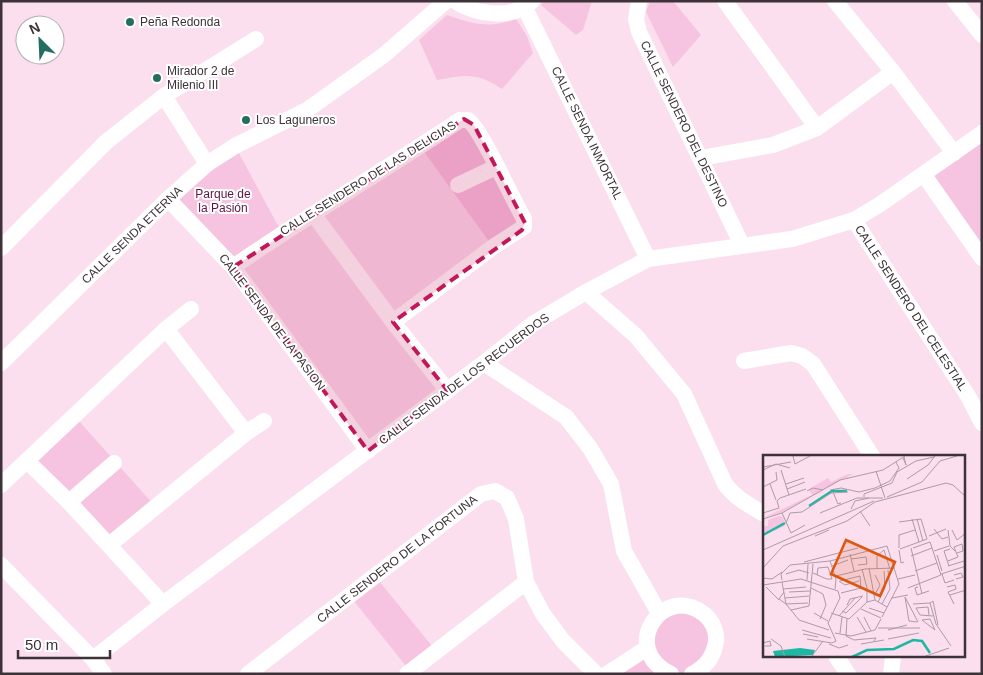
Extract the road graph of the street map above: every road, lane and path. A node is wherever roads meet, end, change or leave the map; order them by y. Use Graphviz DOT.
graph roads {
  1 [pos="446,1"];
  2 [pos="455,1"];
  3 [pos="639,1"];
  4 [pos="725,1"];
  5 [pos="835,1"];
  6 [pos="956,1"];
  7 [pos="529,5"];
  8 [pos="982,35"];
  9 [pos="256,39"];
  10 [pos="893,72"];
  11 [pos="164,96"];
  12 [pos="818,128"];
  13 [pos="982,133"];
  14 [pos="954,153"];
  15 [pos="701,158"];
  16 [pos="207,164"];
  17 [pos="496,167"];
  18 [pos="924,175"];
  19 [pos="458,185"];
  20 [pos="168,199"];
  21 [pos="314,215"];
  22 [pos="854,220"];
  23 [pos="742,245"];
  24 [pos="1,248"];
  25 [pos="648,258"];
  26 [pos="982,258"];
  27 [pos="233,267"];
  28 [pos="586,292"];
  29 [pos="190,309"];
  30 [pos="393,322"];
  31 [pos="166,329"];
  32 [pos="744,361"];
  33 [pos="1,363"];
  34 [pos="484,363"];
  35 [pos="447,390"];
  36 [pos="264,421"];
  37 [pos="982,423"];
  38 [pos="246,433"];
  39 [pos="368,451"];
  40 [pos="871,455"];
  41 [pos="27,461"];
  42 [pos="114,463"];
  43 [pos="1,485"];
  44 [pos="69,502"];
  45 [pos="763,513"];
  46 [pos="109,545"];
  47 [pos="1,565"];
  48 [pos="526,582"];
  49 [pos="163,604"];
  50 [pos="659,613"];
  51 [pos="647,648"];
  52 [pos="837,658"];
  53 [pos="893,658"];
  54 [pos="93,660"];
  55 [pos="662,672"];
  56 [pos="699,672"];
  57 [pos="104,674"];
  58 [pos="248,674"];
  59 [pos="407,674"];
  60 [pos="596,674"];
  61 [pos="608,674"];
  62 [pos="848,674"];
  63 [pos="891,674"];
  1 -- 16 [label="street, CALLE SENDA ETERNA"];
  2 -- 7 [label="street, CALLE SENDA INMORTAL"];
  3 -- 15 [label="street, CALLE SENDERO DEL DESTINO"];
  4 -- 12 [label="street"];
  5 -- 10 [label="street"];
  6 -- 8 [label="street"];
  7 -- 25 [label="street, CALLE SENDA INMORTAL"];
  9 -- 11 [label="street"];
  10 -- 12 [label="street"];
  10 -- 14 [label="street"];
  11 -- 16 [label="street"];
  11 -- 24 [label="street"];
  12 -- 15 [label="street"];
  13 -- 14 [label="street, CALLE SENDA DE LOS RECUERDOS"];
  14 -- 18 [label="street, CALLE SENDA DE LOS RECUERDOS"];
  15 -- 23 [label="street, CALLE SENDERO DEL DESTINO"];
  16 -- 20 [label="street, CALLE SENDA ETERNA"];
  17 -- 19 [label="street"];
  17 -- 21 [label="street, CALLE SENDERO DE LAS DELICIAS"];
  17 -- 30 [label="street, CALLE SENDERO DE LAS DELICIAS"];
  18 -- 22 [label="street, CALLE SENDA DE LOS RECUERDOS"];
  18 -- 26 [label="street"];
  20 -- 27 [label="street, CALLE SENDA DE LA PASION"];
  20 -- 33 [label="street, CALLE SENDA ETERNA"];
  21 -- 27 [label="street, CALLE SENDERO DE LAS DELICIAS"];
  21 -- 30 [label="street"];
  22 -- 23 [label="street, CALLE SENDA DE LOS RECUERDOS"];
  22 -- 37 [label="street, CALLE SENDERO DEL CELESTIAL"];
  23 -- 25 [label="street, CALLE SENDA DE LOS RECUERDOS"];
  25 -- 28 [label="street, CALLE SENDA DE LOS RECUERDOS"];
  27 -- 39 [label="street, CALLE SENDA DE LA PASION"];
  28 -- 34 [label="street, CALLE SENDA DE LOS RECUERDOS"];
  28 -- 45 [label="street"];
  29 -- 31 [label="street"];
  30 -- 35 [label="street"];
  31 -- 38 [label="street"];
  31 -- 41 [label="street"];
  32 -- 40 [label="street"];
  34 -- 35 [label="street, CALLE SENDA DE LOS RECUERDOS"];
  34 -- 50 [label="street"];
  35 -- 39 [label="street, CALLE SENDA DE LOS RECUERDOS"];
  36 -- 38 [label="street"];
  38 -- 46 [label="street"];
  39 -- 49 [label="street, CALLE SENDA DE LOS RECUERDOS"];
  41 -- 43 [label="street"];
  41 -- 44 [label="street"];
  42 -- 44 [label="street"];
  44 -- 46 [label="street"];
  46 -- 49 [label="street"];
  47 -- 54 [label="street"];
  48 -- 58 [label="street, CALLE SENDERO DE LA FORTUNA"];
  48 -- 59 [label="street"];
  48 -- 60 [label="street, CALLE SENDERO DE LA FORTUNA"];
  49 -- 54 [label="street, CALLE SENDA DE LOS RECUERDOS"];
  50 -- 51 [label="street"];
  50 -- 56 [label="street"];
  51 -- 55 [label="street"];
  51 -- 61 [label="street"];
  52 -- 62 [label="street"];
  53 -- 63 [label="street"];
  54 -- 57 [label="street"];
}
